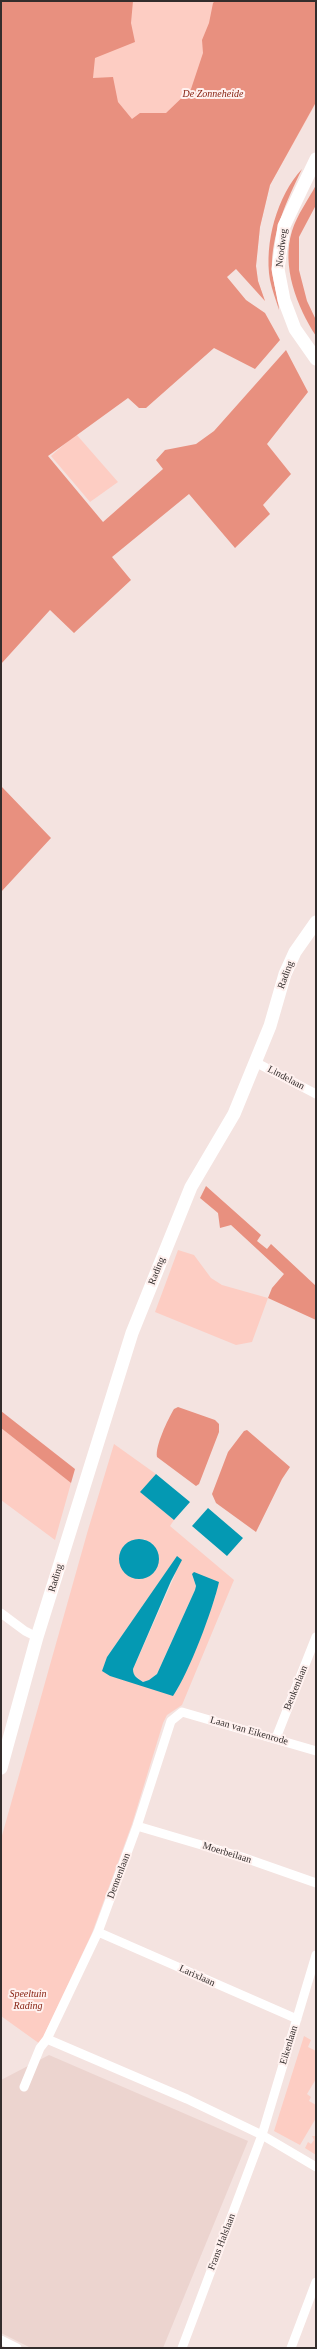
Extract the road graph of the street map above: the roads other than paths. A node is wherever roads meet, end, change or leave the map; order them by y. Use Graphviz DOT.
graph roads {
  1 [pos="316,159"];
  2 [pos="316,359"];
  3 [pos="316,922"];
  4 [pos="255,1062"];
  5 [pos="316,1094"];
  6 [pos="1,1614"];
  7 [pos="37,1637"];
  8 [pos="316,1637"];
  9 [pos="182,1712"];
  10 [pos="276,1738"];
  11 [pos="316,1751"];
  12 [pos="1,1768"];
  13 [pos="137,1826"];
  14 [pos="316,1882"];
  15 [pos="98,1932"];
  16 [pos="316,1955"];
  17 [pos="297,2019"];
  18 [pos="47,2039"];
  19 [pos="24,2087"];
  20 [pos="262,2135"];
  21 [pos="316,2167"];
  22 [pos="316,2282"];
  23 [pos="1,2340"];
  24 [pos="17,2348"];
  25 [pos="182,2348"];
  26 [pos="291,2348"];
  1 -- 2 [label="main road, Noodweg"];
  3 -- 4 [label="main road, Rading"];
  4 -- 5 [label="street, Lindelaan"];
  4 -- 7 [label="main road, Rading"];
  6 -- 7 [label="street"];
  7 -- 12 [label="main road, Rading"];
  8 -- 10 [label="street, Beukenlaan"];
  9 -- 10 [label="street, Laan van Eikenrode"];
  9 -- 13 [label="street, Dennenlaan"];
  10 -- 11 [label="street, Laan van Eikenrode"];
  13 -- 14 [label="street, Moerbeilaan"];
  13 -- 15 [label="street, Dennenlaan"];
  15 -- 17 [label="street, Larixlaan"];
  15 -- 18 [label="street, Dennenlaan"];
  16 -- 17 [label="street, Eikenlaan"];
  17 -- 20 [label="street, Eikenlaan"];
  18 -- 19 [label="street, Dennenlaan"];
  18 -- 20 [label="street"];
  20 -- 21 [label="street"];
  20 -- 25 [label="street, Frans Halslaan"];
  22 -- 26 [label="street"];
  23 -- 24 [label="street"];
}
